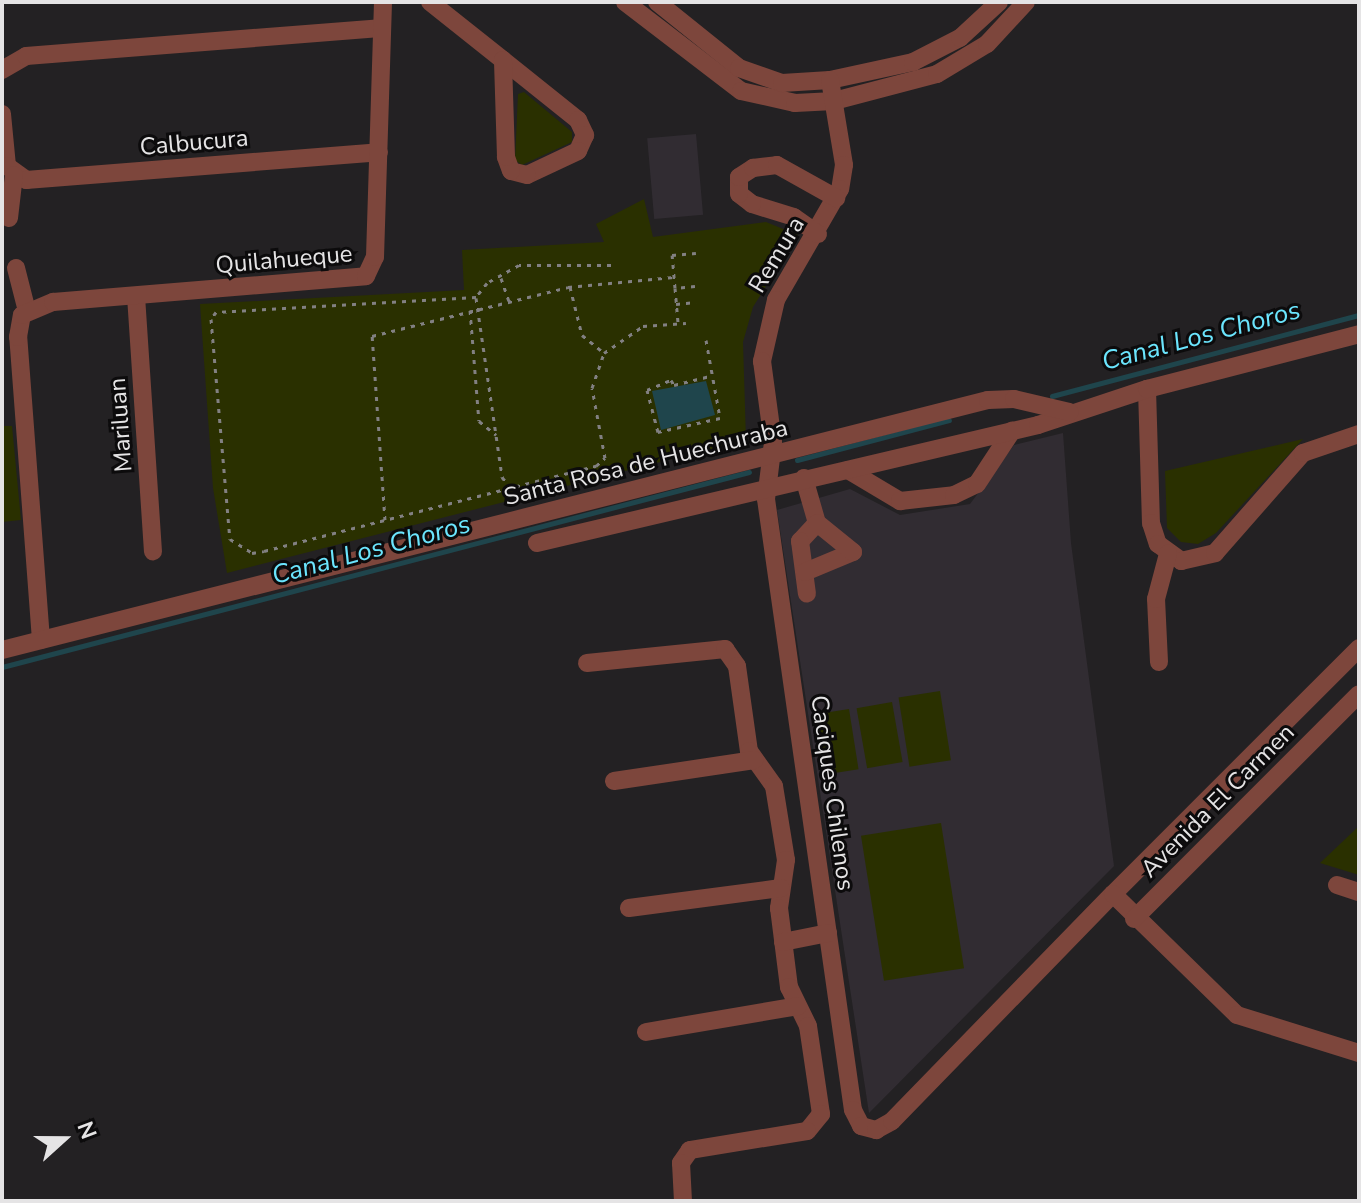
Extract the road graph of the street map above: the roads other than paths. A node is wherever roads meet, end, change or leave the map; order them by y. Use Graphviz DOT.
graph roads {
  1 [pos="383,2"];
  2 [pos="430,2"];
  3 [pos="625,2"];
  4 [pos="657,2"];
  5 [pos="999,2"];
  6 [pos="1026,2"];
  7 [pos="380,28"];
  8 [pos="960,38"];
  9 [pos="971,56"];
  10 [pos="503,60"];
  11 [pos="4,62"];
  12 [pos="830,80"];
  13 [pos="834,101"];
  14 [pos="2,114"];
  15 [pos="379,152"];
  16 [pos="14,175"];
  17 [pos="836,198"];
  18 [pos="9,218"];
  19 [pos="818,234"];
  20 [pos="16,268"];
  21 [pos="136,296"];
  22 [pos="27,311"];
  23 [pos="1359,334"];
  24 [pos="1147,389"];
  25 [pos="988,400"];
  26 [pos="1069,412"];
  27 [pos="1012,431"];
  28 [pos="1359,434"];
  29 [pos="987,437"];
  30 [pos="772,457"];
  31 [pos="848,470"];
  32 [pos="804,478"];
  33 [pos="768,485"];
  34 [pos="817,523"];
  35 [pos="537,543"];
  36 [pos="153,551"];
  37 [pos="1168,554"];
  38 [pos="805,572"];
  39 [pos="807,594"];
  40 [pos="41,640"];
  41 [pos="1359,648"];
  42 [pos="2,650"];
  43 [pos="1159,662"];
  44 [pos="587,663"];
  45 [pos="1340,667"];
  46 [pos="1359,684"];
  47 [pos="1359,694"];
  48 [pos="754,760"];
  49 [pos="614,781"];
  50 [pos="1337,885"];
  51 [pos="781,888"];
  52 [pos="1359,892"];
  53 [pos="1113,894"];
  54 [pos="629,908"];
  55 [pos="1134,919"];
  56 [pos="828,933"];
  57 [pos="783,942"];
  58 [pos="798,1006"];
  59 [pos="646,1032"];
  60 [pos="1359,1053"];
  61 [pos="868,1130"];
  62 [pos="683,1201"];
  1 -- 7 [label="street, Quilahueque"];
  2 -- 10 [label="street"];
  3 -- 13 [label="street"];
  4 -- 12 [label="street"];
  5 -- 8 [label="street"];
  6 -- 9 [label="street"];
  7 -- 11 [label="street"];
  7 -- 15 [label="street, Quilahueque"];
  8 -- 9 [label="street"];
  8 -- 12 [label="street"];
  9 -- 13 [label="street"];
  10 -- 10 [label="street"];
  12 -- 13 [label="street, Remura"];
  13 -- 17 [label="street, Remura"];
  14 -- 16 [label="street"];
  15 -- 16 [label="street, Calbucura"];
  15 -- 21 [label="street, Quilahueque"];
  16 -- 18 [label="street"];
  17 -- 19 [label="street, Remura"];
  17 -- 19 [label="street"];
  19 -- 30 [label="street, Remura"];
  20 -- 22 [label="street"];
  21 -- 22 [label="street, Quilahueque"];
  21 -- 36 [label="street, Mariluan"];
  22 -- 40 [label="street"];
  23 -- 24 [label="street, Santa Rosa de Huechuraba"];
  24 -- 26 [label="street, Santa Rosa de Huechuraba"];
  24 -- 37 [label="street"];
  25 -- 26 [label="street, Santa Rosa de Huechuraba"];
  25 -- 29 [label="street"];
  25 -- 30 [label="street, Santa Rosa de Huechuraba"];
  26 -- 27 [label="street, Santa Rosa de Huechuraba"];
  27 -- 29 [label="street, Santa Rosa de Huechuraba"];
  27 -- 31 [label="street"];
  28 -- 37 [label="street"];
  29 -- 31 [label="street, Santa Rosa de Huechuraba"];
  30 -- 33 [label="street, Caciques Chilenos"];
  30 -- 40 [label="street, Santa Rosa de Huechuraba"];
  31 -- 32 [label="street, Santa Rosa de Huechuraba"];
  32 -- 33 [label="street, Santa Rosa de Huechuraba"];
  32 -- 34 [label="street"];
  33 -- 35 [label="street, Santa Rosa de Huechuraba"];
  33 -- 56 [label="street, Caciques Chilenos"];
  34 -- 38 [label="street"];
  34 -- 38 [label="street"];
  37 -- 43 [label="street"];
  38 -- 39 [label="street"];
  40 -- 42 [label="street, Santa Rosa de Huechuraba"];
  41 -- 45 [label="street, Avenida El Carmen"];
  44 -- 48 [label="street"];
  45 -- 46 [label="street"];
  45 -- 53 [label="street, Avenida El Carmen"];
  47 -- 55 [label="street, Avenida El Carmen"];
  48 -- 49 [label="street"];
  48 -- 51 [label="street"];
  50 -- 52 [label="street"];
  51 -- 54 [label="street"];
  51 -- 57 [label="street"];
  53 -- 55 [label="street"];
  53 -- 61 [label="street, Avenida El Carmen"];
  55 -- 60 [label="street"];
  56 -- 57 [label="street"];
  56 -- 61 [label="street, Caciques Chilenos"];
  57 -- 58 [label="street"];
  58 -- 59 [label="street"];
  58 -- 62 [label="street"];
}
